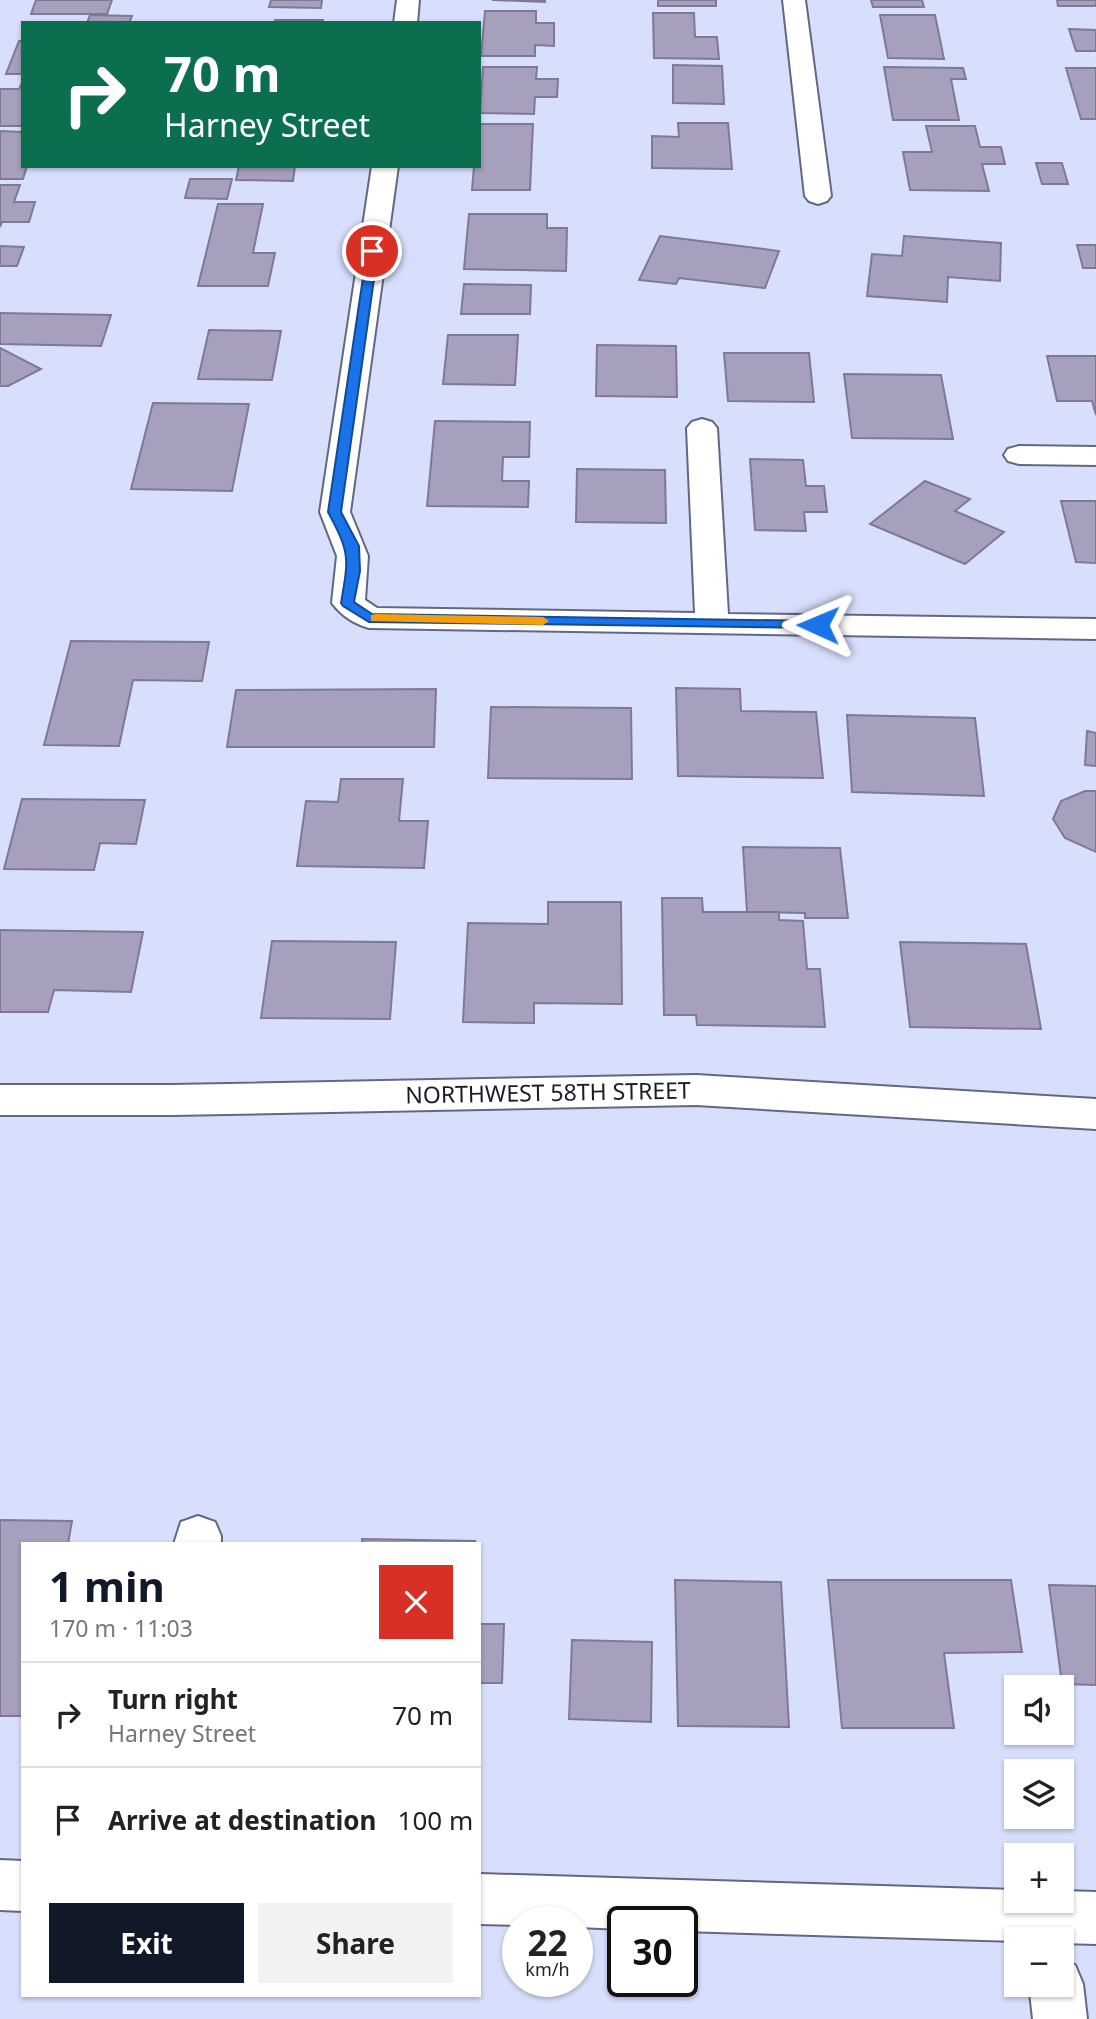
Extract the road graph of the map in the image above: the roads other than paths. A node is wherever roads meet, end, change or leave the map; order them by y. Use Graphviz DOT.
graph roads {
  1 [pos="408,0"];
  2 [pos="794,0"];
  3 [pos="405,21"];
  4 [pos="385,168"];
  5 [pos="818,196"];
  6 [pos="702,428"];
  7 [pos="1019,455"];
  8 [pos="1096,456"];
  9 [pos="712,623"];
  10 [pos="1096,629"];
  11 [pos="0,1100"];
  12 [pos="1096,1114"];
  13 [pos="0,1885"];
  14 [pos="21,1886"];
  15 [pos="481,1899"];
  16 [pos="1064,1925"];
  17 [pos="1057,1997"];
  18 [pos="1060,2019"];
  1 -- 3 [label="street"];
  2 -- 5 [label="street"];
  4 -- 9 [label="street"];
  6 -- 9 [label="street"];
  7 -- 8 [label="street"];
  9 -- 10 [label="street"];
  11 -- 12 [label="street, NORTHWEST 58TH STREET"];
  13 -- 14 [label="street"];
  15 -- 16 [label="street"];
  17 -- 18 [label="street"];
}
